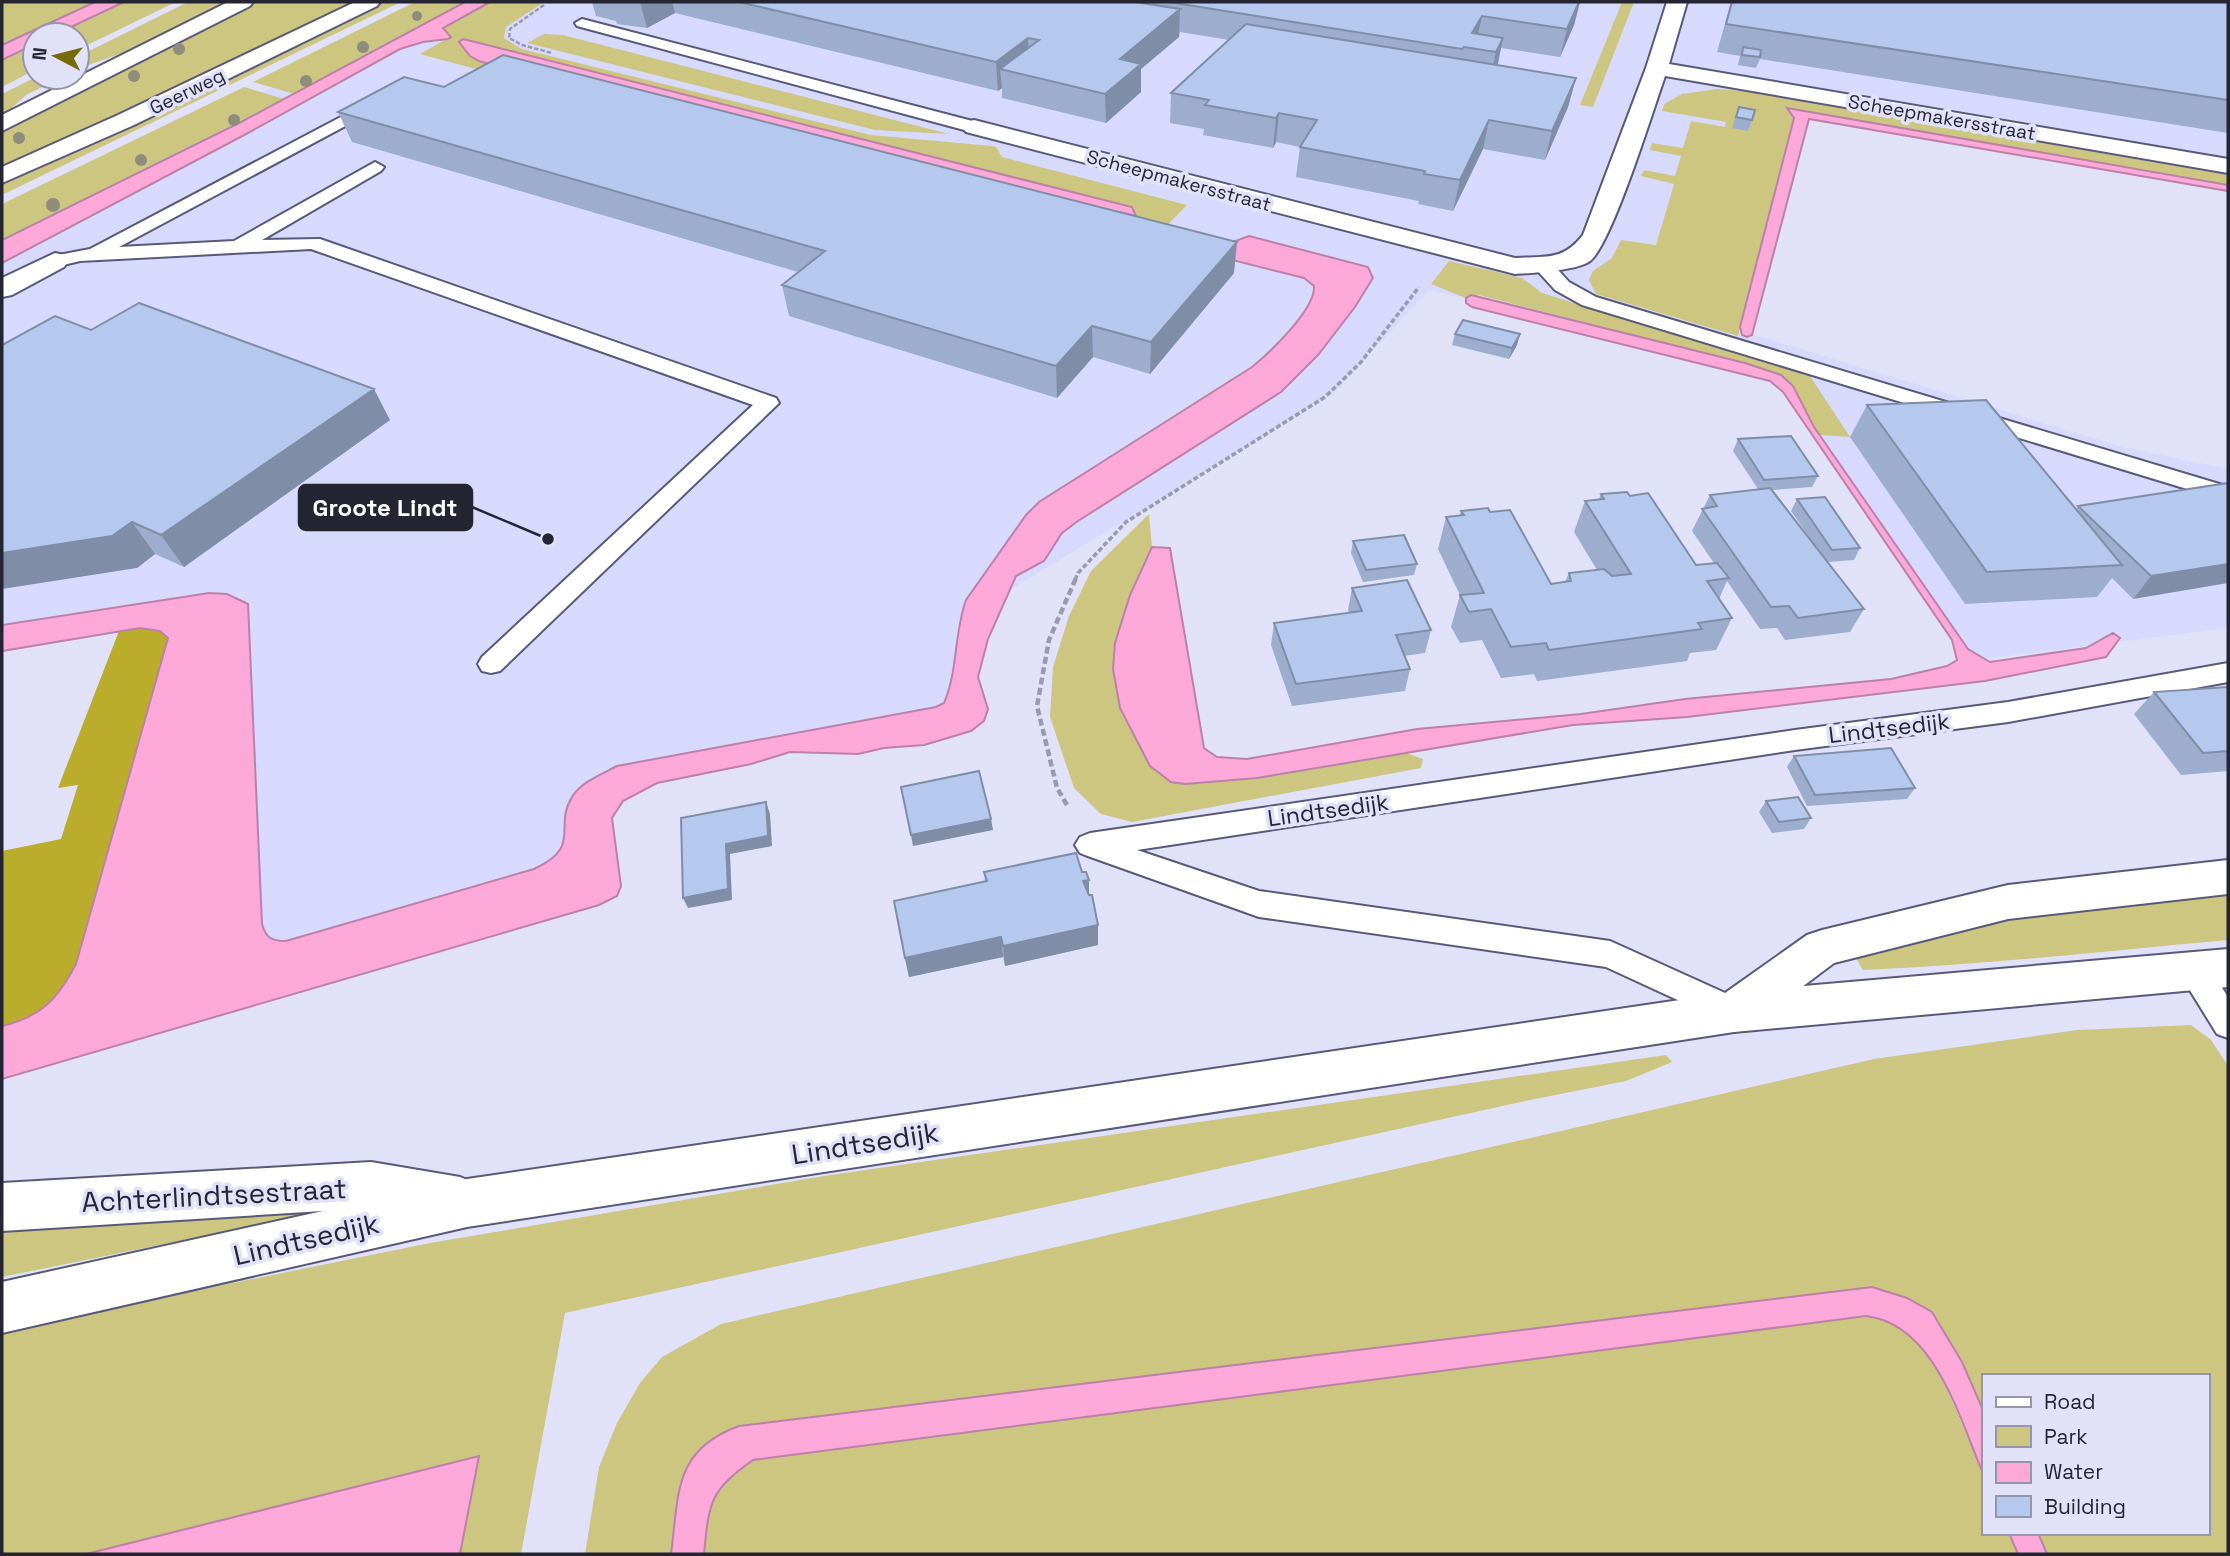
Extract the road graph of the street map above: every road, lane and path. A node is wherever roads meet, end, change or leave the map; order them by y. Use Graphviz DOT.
graph roads {
  1 [pos="243,2"];
  2 [pos="370,2"];
  3 [pos="1677,2"];
  4 [pos="582,23"];
  5 [pos="1657,68"];
  6 [pos="395,93"];
  7 [pos="2,124"];
  8 [pos="974,127"];
  9 [pos="2228,166"];
  10 [pos="375,167"];
  11 [pos="2,176"];
  12 [pos="236,247"];
  13 [pos="1447,250"];
  14 [pos="90,256"];
  15 [pos="55,261"];
  16 [pos="1542,264"];
  17 [pos="2,289"];
  18 [pos="2218,491"];
  19 [pos="491,664"];
  20 [pos="2228,672"];
  21 [pos="1090,845"];
  22 [pos="2228,877"];
  23 [pos="2211,970"];
  24 [pos="1734,1012"];
  25 [pos="2228,1024"];
  26 [pos="467,1203"];
  27 [pos="2,1208"];
  28 [pos="2,1308"];
  1 -- 7 [label="street"];
  2 -- 11 [label="street, Geerweg"];
  3 -- 5 [label="street, Scheepmakersstraat"];
  4 -- 8 [label="lane, Scheepmakersstraat"];
  5 -- 9 [label="street, Scheepmakersstraat"];
  5 -- 16 [label="street, Scheepmakersstraat"];
  6 -- 14 [label="lane"];
  8 -- 13 [label="street, Scheepmakersstraat"];
  10 -- 12 [label="lane"];
  12 -- 14 [label="lane"];
  12 -- 19 [label="lane"];
  13 -- 16 [label="street, Scheepmakersstraat"];
  13 -- 21 [label="path"];
  14 -- 15 [label="lane"];
  15 -- 17 [label="street"];
  16 -- 18 [label="lane"];
  20 -- 21 [label="lane, Lindtsedijk"];
  21 -- 24 [label="lane"];
  22 -- 24 [label="street, Lindtsedijk"];
  23 -- 24 [label="street, Lindtsedijk"];
  23 -- 25 [label="lane"];
  24 -- 26 [label="street, Lindtsedijk"];
  26 -- 27 [label="street, Achterlindtsestraat"];
  26 -- 28 [label="street, Lindtsedijk"];
}
